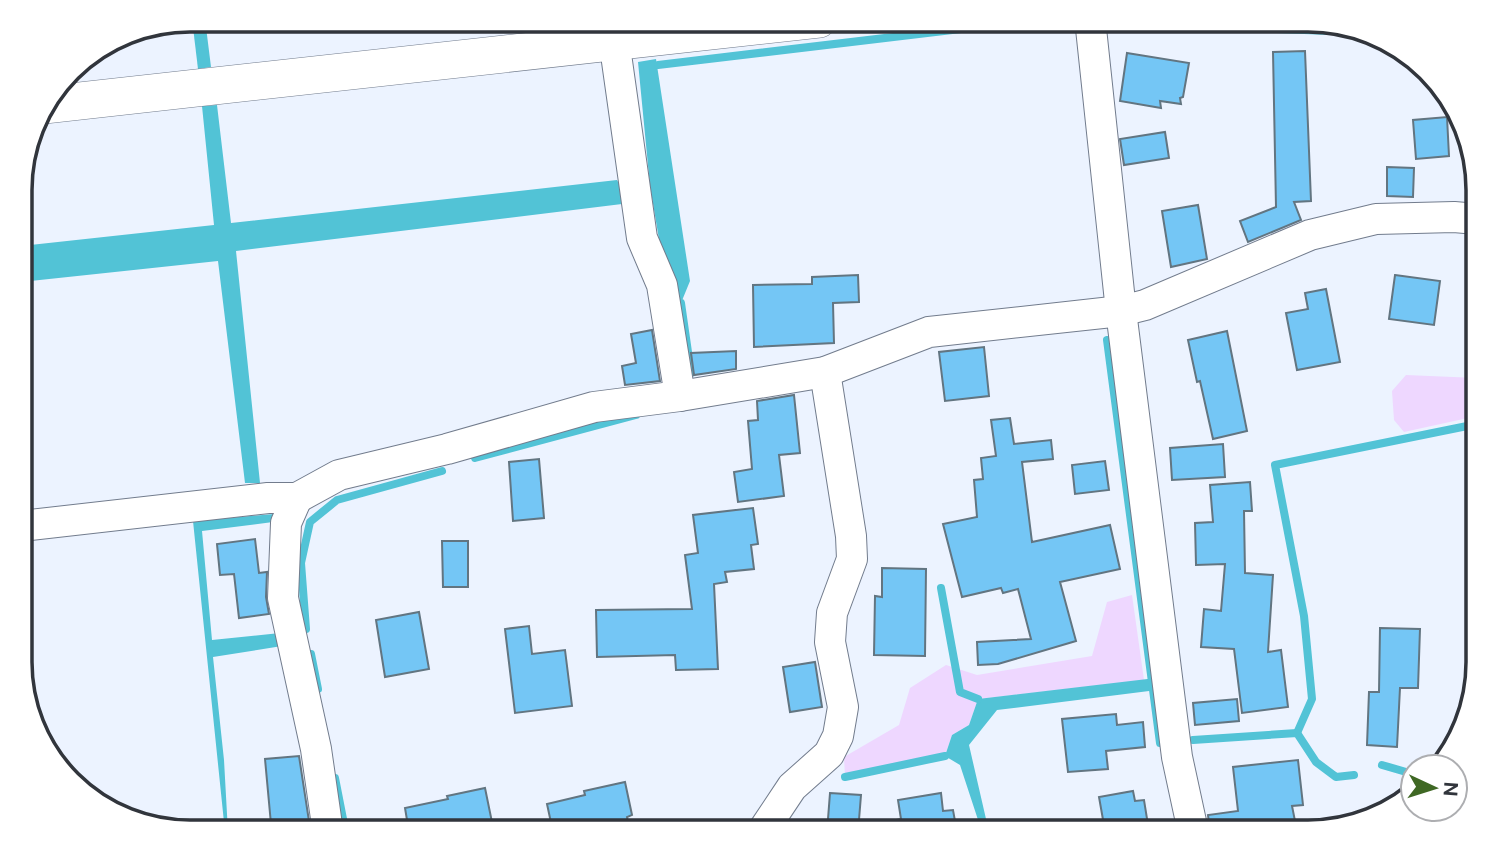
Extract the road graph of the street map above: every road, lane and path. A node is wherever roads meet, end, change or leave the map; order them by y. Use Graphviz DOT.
graph roads {
  1 [pos="598,32"];
  2 [pos="613,32"];
  3 [pos="1091,32"];
  4 [pos="57,103"];
  5 [pos="1465,218"];
  6 [pos="1121,312"];
  7 [pos="825,372"];
  8 [pos="680,396"];
  9 [pos="297,498"];
  10 [pos="32,525"];
  11 [pos="770,819"];
  12 [pos="1190,819"];
  13 [pos="326,820"];
  1 -- 4 [label="street"];
  2 -- 8 [label="street"];
  3 -- 6 [label="street"];
  5 -- 6 [label="street"];
  6 -- 7 [label="street"];
  6 -- 12 [label="street"];
  7 -- 8 [label="street"];
  7 -- 11 [label="street"];
  8 -- 9 [label="street"];
  9 -- 10 [label="street"];
  9 -- 13 [label="street"];
}
